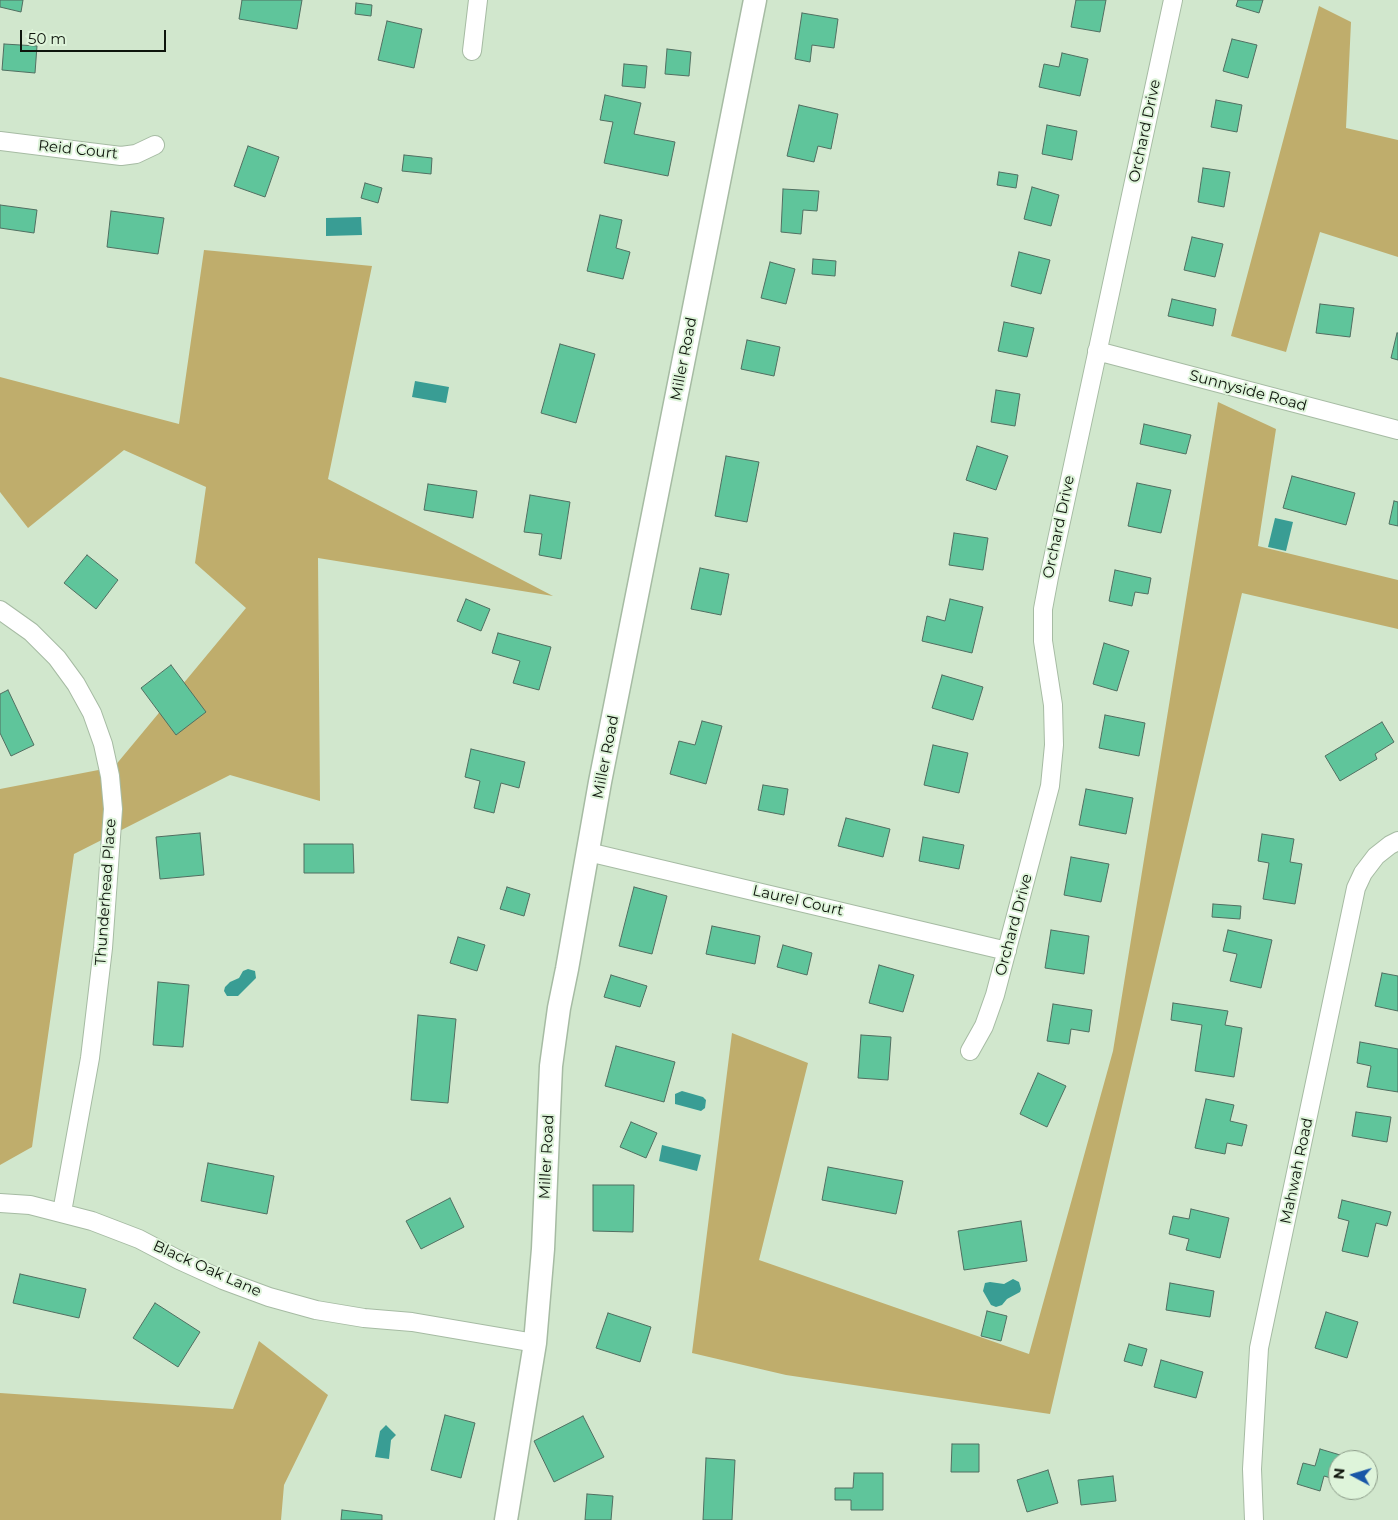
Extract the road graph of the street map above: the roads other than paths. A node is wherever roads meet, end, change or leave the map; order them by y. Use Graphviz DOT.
graph roads {
  1 [pos="478,0"];
  2 [pos="755,0"];
  3 [pos="1173,0"];
  4 [pos="472,51"];
  5 [pos="0,141"];
  6 [pos="154,145"];
  7 [pos="1097,352"];
  8 [pos="1398,430"];
  9 [pos="0,610"];
  10 [pos="1398,841"];
  11 [pos="588,852"];
  12 [pos="1007,951"];
  13 [pos="970,1051"];
  14 [pos="0,1203"];
  15 [pos="62,1212"];
  16 [pos="535,1343"];
  17 [pos="506,1520"];
  18 [pos="1254,1520"];
  1 -- 4 [label="street"];
  2 -- 11 [label="street, Miller Road"];
  3 -- 7 [label="street, Orchard Drive"];
  5 -- 6 [label="street, Reid Court"];
  7 -- 8 [label="street, Sunnyside Road"];
  7 -- 12 [label="street, Orchard Drive"];
  9 -- 15 [label="street, Thunderhead Place"];
  10 -- 18 [label="street, Mahwah Road"];
  11 -- 12 [label="street, Laurel Court"];
  11 -- 16 [label="street, Miller Road"];
  12 -- 13 [label="street, Orchard Drive"];
  14 -- 15 [label="street, Black Oak Lane"];
  15 -- 16 [label="street, Black Oak Lane"];
  16 -- 17 [label="street, Miller Road"];
}
